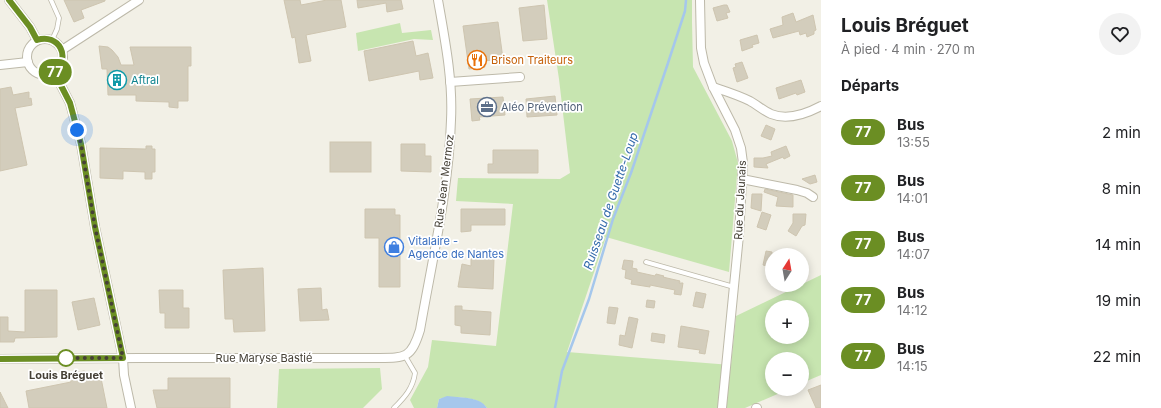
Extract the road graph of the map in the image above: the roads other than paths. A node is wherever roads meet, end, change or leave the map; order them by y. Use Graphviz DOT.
graph roads {
  1 [pos="9,0"];
  2 [pos="51,0"];
  3 [pos="139,0"];
  4 [pos="438,0"];
  5 [pos="700,0"];
  6 [pos="37,40"];
  7 [pos="52,40"];
  8 [pos="62,50"];
  9 [pos="28,62"];
  10 [pos="0,65"];
  11 [pos="54,72"];
  12 [pos="520,77"];
  13 [pos="450,82"];
  14 [pos="713,87"];
  15 [pos="821,106"];
  16 [pos="742,179"];
  17 [pos="813,197"];
  18 [pos="646,262"];
  19 [pos="734,287"];
  20 [pos="406,356"];
  21 [pos="123,358"];
  22 [pos="0,359"];
  23 [pos="131,408"];
  24 [pos="394,408"];
  25 [pos="722,408"];
  1 -- 6 [label="street"];
  2 -- 7 [label="lane"];
  3 -- 8 [label="street"];
  4 -- 13 [label="street, Rue Jean Mermoz"];
  5 -- 14 [label="street, Rue du Jaunais"];
  6 -- 7 [label="street"];
  6 -- 9 [label="street"];
  7 -- 8 [label="street"];
  8 -- 11 [label="street"];
  9 -- 10 [label="street"];
  9 -- 11 [label="street"];
  11 -- 21 [label="street"];
  12 -- 13 [label="street"];
  13 -- 20 [label="street, Rue Jean Mermoz"];
  14 -- 15 [label="street"];
  14 -- 16 [label="street, Rue du Jaunais"];
  16 -- 17 [label="street"];
  16 -- 19 [label="street, Rue du Jaunais"];
  18 -- 19 [label="lane"];
  19 -- 25 [label="street, Rue du Jaunais"];
  20 -- 21 [label="street, Rue Maryse Bastié"];
  20 -- 24 [label="lane"];
  21 -- 22 [label="street, Rue Maryse Bastié"];
  21 -- 23 [label="street"];
}
